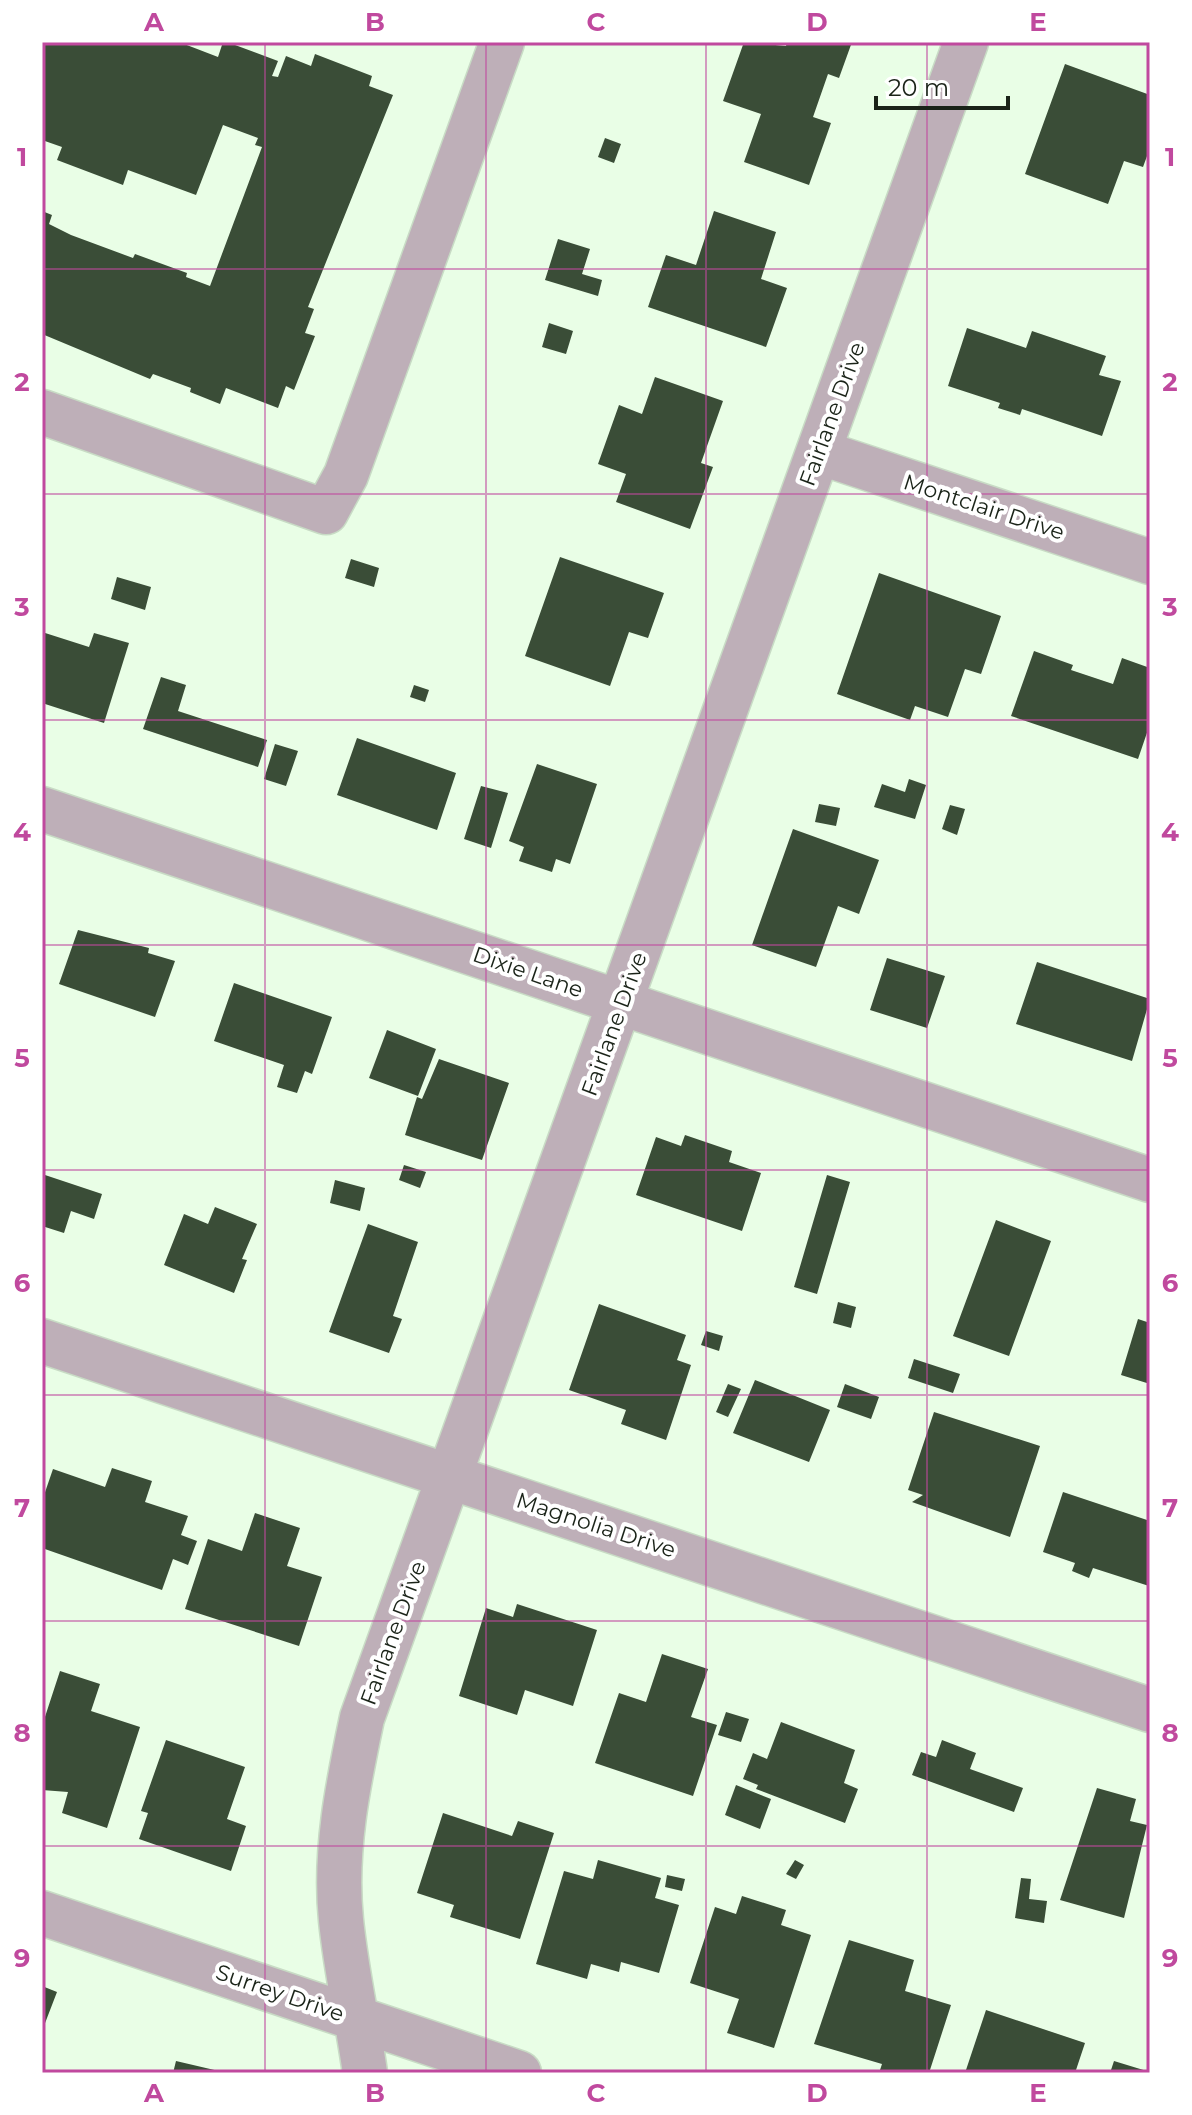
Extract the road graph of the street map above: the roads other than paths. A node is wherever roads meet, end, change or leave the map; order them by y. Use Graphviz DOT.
graph roads {
  1 [pos="502,42"];
  2 [pos="966,42"];
  3 [pos="42,412"];
  4 [pos="819,452"];
  5 [pos="1150,562"];
  6 [pos="42,809"];
  7 [pos="622,1003"];
  8 [pos="1150,1180"];
  9 [pos="42,1341"];
  10 [pos="448,1476"];
  11 [pos="1150,1710"];
  12 [pos="42,1913"];
  13 [pos="357,2019"];
  14 [pos="365,2073"];
  15 [pos="519,2073"];
  1 -- 3 [label="street"];
  2 -- 4 [label="street, Fairlane Drive"];
  4 -- 5 [label="street, Montclair Drive"];
  4 -- 7 [label="street, Fairlane Drive"];
  6 -- 7 [label="street, Dixie Lane"];
  7 -- 8 [label="street, Dixie Lane"];
  7 -- 10 [label="street, Fairlane Drive"];
  9 -- 10 [label="street, Magnolia Drive"];
  10 -- 11 [label="street, Magnolia Drive"];
  10 -- 13 [label="street, Fairlane Drive"];
  12 -- 13 [label="street, Surrey Drive"];
  13 -- 14 [label="street, Fairlane Drive"];
  13 -- 15 [label="street, Surrey Drive"];
}
